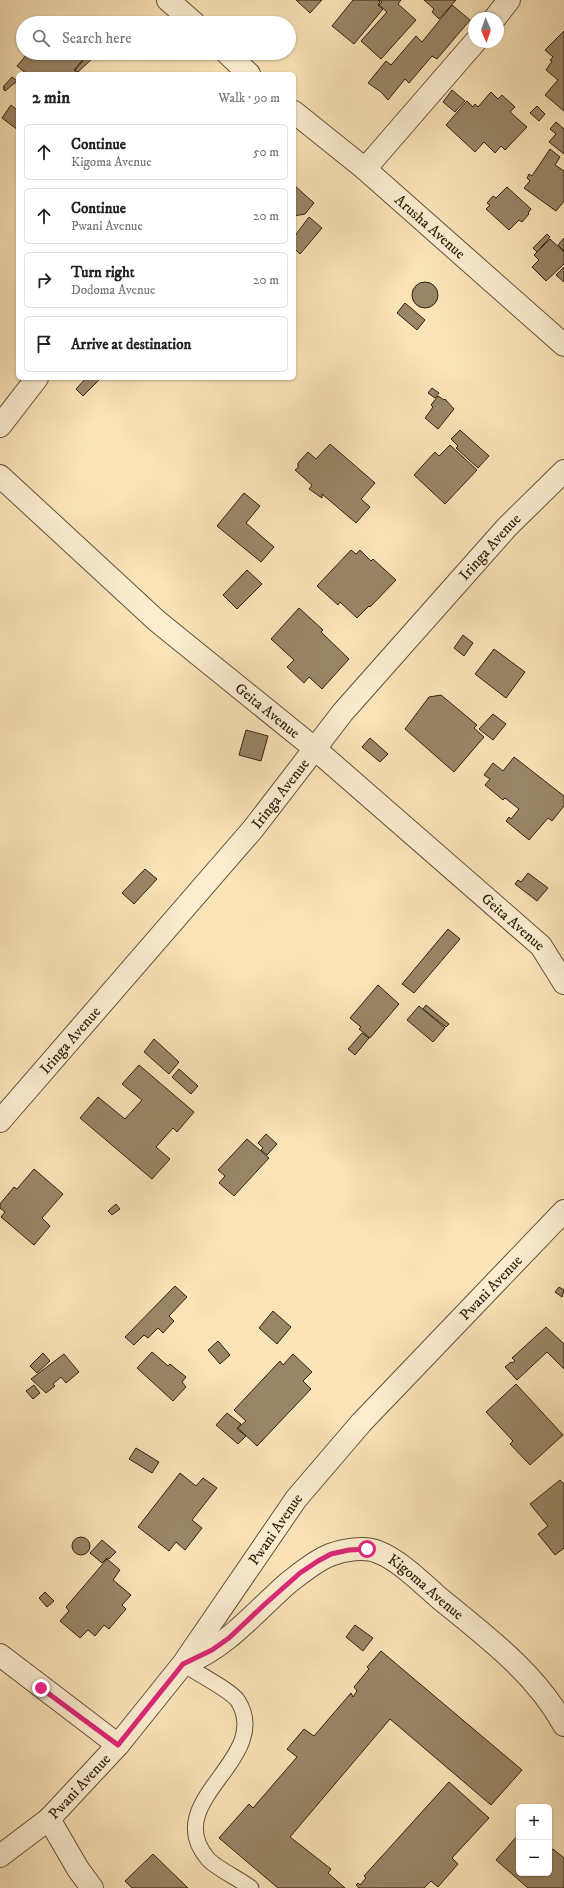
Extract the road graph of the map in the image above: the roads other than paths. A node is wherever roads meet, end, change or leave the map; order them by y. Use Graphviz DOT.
graph roads {
  1 [pos="168,0"];
  2 [pos="509,0"];
  3 [pos="500,12"];
  4 [pos="186,16"];
  5 [pos="470,48"];
  6 [pos="234,60"];
  7 [pos="247,72"];
  8 [pos="296,114"];
  9 [pos="365,169"];
  10 [pos="564,345"];
  11 [pos="35,380"];
  12 [pos="0,426"];
  13 [pos="564,471"];
  14 [pos="0,476"];
  15 [pos="314,748"];
  16 [pos="564,983"];
  17 [pos="0,1121"];
  18 [pos="564,1211"];
  19 [pos="0,1655"];
  20 [pos="183,1664"];
  21 [pos="564,1725"];
  22 [pos="118,1745"];
  23 [pos="48,1819"];
  24 [pos="0,1856"];
  25 [pos="92,1888"];
  26 [pos="251,1888"];
  1 -- 4 [label="street"];
  2 -- 3 [label="street"];
  5 -- 9 [label="street"];
  6 -- 7 [label="street"];
  8 -- 9 [label="street, Arusha Avenue"];
  9 -- 10 [label="street, Arusha Avenue"];
  11 -- 12 [label="street"];
  13 -- 15 [label="street, Iringa Avenue"];
  14 -- 15 [label="street, Geita Avenue"];
  15 -- 16 [label="street, Geita Avenue"];
  15 -- 17 [label="street, Iringa Avenue"];
  18 -- 20 [label="street, Pwani Avenue"];
  19 -- 22 [label="street"];
  20 -- 21 [label="street, Kigoma Avenue"];
  20 -- 22 [label="street, Pwani Avenue"];
  20 -- 26 [label="lane"];
  22 -- 23 [label="street, Pwani Avenue"];
  23 -- 24 [label="street, Pwani Avenue"];
  23 -- 25 [label="street"];
}
